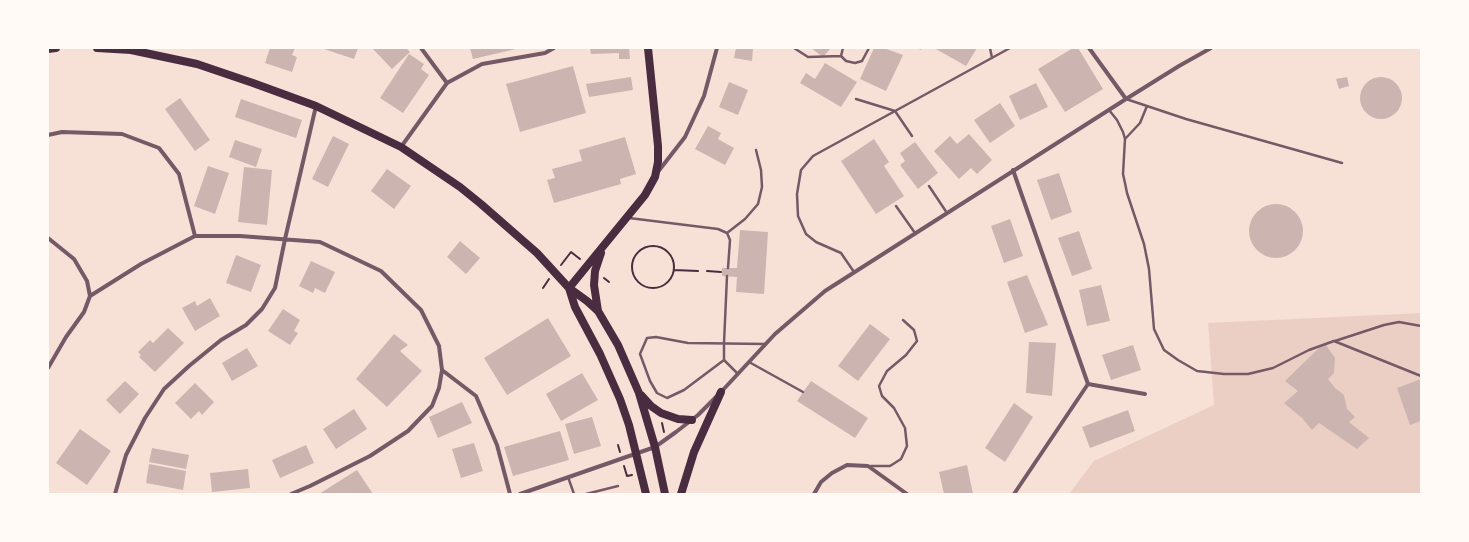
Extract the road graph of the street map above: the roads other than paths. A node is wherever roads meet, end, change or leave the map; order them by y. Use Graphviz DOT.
graph roads {
  1 [pos="56,48"];
  2 [pos="97,48"];
  3 [pos="421,48"];
  4 [pos="554,48"];
  5 [pos="648,48"];
  6 [pos="717,48"];
  7 [pos="794,48"];
  8 [pos="843,48"];
  9 [pos="869,48"];
  10 [pos="990,48"];
  11 [pos="1010,48"];
  12 [pos="1089,48"];
  13 [pos="1211,48"];
  14 [pos="48,49"];
  15 [pos="841,56"];
  16 [pos="992,58"];
  17 [pos="447,83"];
  18 [pos="1126,99"];
  19 [pos="856,100"];
  20 [pos="316,106"];
  21 [pos="1148,106"];
  22 [pos="1109,110"];
  23 [pos="895,111"];
  24 [pos="48,135"];
  25 [pos="912,136"];
  26 [pos="1125,139"];
  27 [pos="401,147"];
  28 [pos="756,150"];
  29 [pos="1342,163"];
  30 [pos="1014,170"];
  31 [pos="655,177"];
  32 [pos="929,186"];
  33 [pos="896,206"];
  34 [pos="947,213"];
  35 [pos="627,218"];
  36 [pos="727,232"];
  37 [pos="915,233"];
  38 [pos="195,236"];
  39 [pos="48,238"];
  40 [pos="285,239"];
  41 [pos="602,248"];
  42 [pos="728,268"];
  43 [pos="854,272"];
  44 [pos="727,276"];
  45 [pos="569,288"];
  46 [pos="90,296"];
  47 [pos="598,311"];
  48 [pos="903,320"];
  49 [pos="1421,326"];
  50 [pos="1334,341"];
  51 [pos="724,343"];
  52 [pos="765,344"];
  53 [pos="724,360"];
  54 [pos="748,362"];
  55 [pos="48,368"];
  56 [pos="442,370"];
  57 [pos="738,374"];
  58 [pos="1421,376"];
  59 [pos="1088,384"];
  60 [pos="721,392"];
  61 [pos="803,392"];
  62 [pos="639,393"];
  63 [pos="1145,394"];
  64 [pos="692,420"];
  65 [pos="655,447"];
  66 [pos="636,453"];
  67 [pos="868,466"];
  68 [pos="568,477"];
  69 [pos="618,486"];
  70 [pos="115,494"];
  71 [pos="291,494"];
  72 [pos="510,494"];
  73 [pos="520,494"];
  74 [pos="574,494"];
  75 [pos="586,494"];
  76 [pos="646,494"];
  77 [pos="665,494"];
  78 [pos="681,494"];
  79 [pos="814,494"];
  80 [pos="907,494"];
  81 [pos="1014,494"];
  1 -- 14 [label="main road"];
  2 -- 20 [label="main road"];
  3 -- 17 [label="street"];
  4 -- 17 [label="street"];
  5 -- 31 [label="main road"];
  6 -- 31 [label="street"];
  7 -- 15 [label="lane"];
  8 -- 15 [label="lane"];
  9 -- 15 [label="lane"];
  10 -- 16 [label="lane"];
  11 -- 16 [label="lane"];
  12 -- 18 [label="street"];
  13 -- 18 [label="street"];
  16 -- 23 [label="lane"];
  17 -- 27 [label="street"];
  18 -- 21 [label="lane"];
  18 -- 22 [label="street"];
  19 -- 23 [label="lane"];
  20 -- 27 [label="main road"];
  20 -- 40 [label="street"];
  21 -- 26 [label="lane"];
  21 -- 29 [label="lane"];
  22 -- 26 [label="lane"];
  22 -- 30 [label="street"];
  23 -- 25 [label="lane"];
  23 -- 43 [label="lane"];
  24 -- 38 [label="street"];
  26 -- 50 [label="lane"];
  27 -- 45 [label="main road"];
  28 -- 36 [label="lane"];
  30 -- 34 [label="street"];
  30 -- 59 [label="street"];
  31 -- 35 [label="main road"];
  32 -- 34 [label="lane"];
  33 -- 37 [label="lane"];
  34 -- 37 [label="street"];
  35 -- 36 [label="lane"];
  35 -- 41 [label="main road"];
  36 -- 42 [label="lane"];
  37 -- 43 [label="street"];
  38 -- 40 [label="street"];
  38 -- 46 [label="street"];
  39 -- 46 [label="street"];
  40 -- 56 [label="street"];
  40 -- 70 [label="street"];
  41 -- 45 [label="main road"];
  41 -- 47 [label="main road"];
  43 -- 52 [label="street"];
  44 -- 51 [label="lane"];
  45 -- 47 [label="main road"];
  45 -- 66 [label="main road"];
  46 -- 55 [label="street"];
  47 -- 62 [label="main road"];
  48 -- 67 [label="lane"];
  49 -- 50 [label="lane"];
  50 -- 58 [label="lane"];
  51 -- 52 [label="lane"];
  51 -- 53 [label="lane"];
  51 -- 53 [label="lane"];
  52 -- 54 [label="street"];
  53 -- 57 [label="lane"];
  54 -- 57 [label="street"];
  54 -- 61 [label="lane"];
  56 -- 71 [label="street"];
  56 -- 72 [label="street"];
  57 -- 60 [label="street"];
  59 -- 63 [label="street"];
  59 -- 81 [label="street"];
  60 -- 64 [label="street"];
  60 -- 78 [label="main road"];
  62 -- 64 [label="main road"];
  62 -- 65 [label="main road"];
  64 -- 65 [label="street"];
  65 -- 66 [label="street"];
  65 -- 77 [label="main road"];
  66 -- 68 [label="street"];
  66 -- 76 [label="main road"];
  67 -- 79 [label="street"];
  67 -- 80 [label="street"];
  68 -- 73 [label="street"];
  68 -- 74 [label="lane"];
  69 -- 75 [label="lane"];
}
